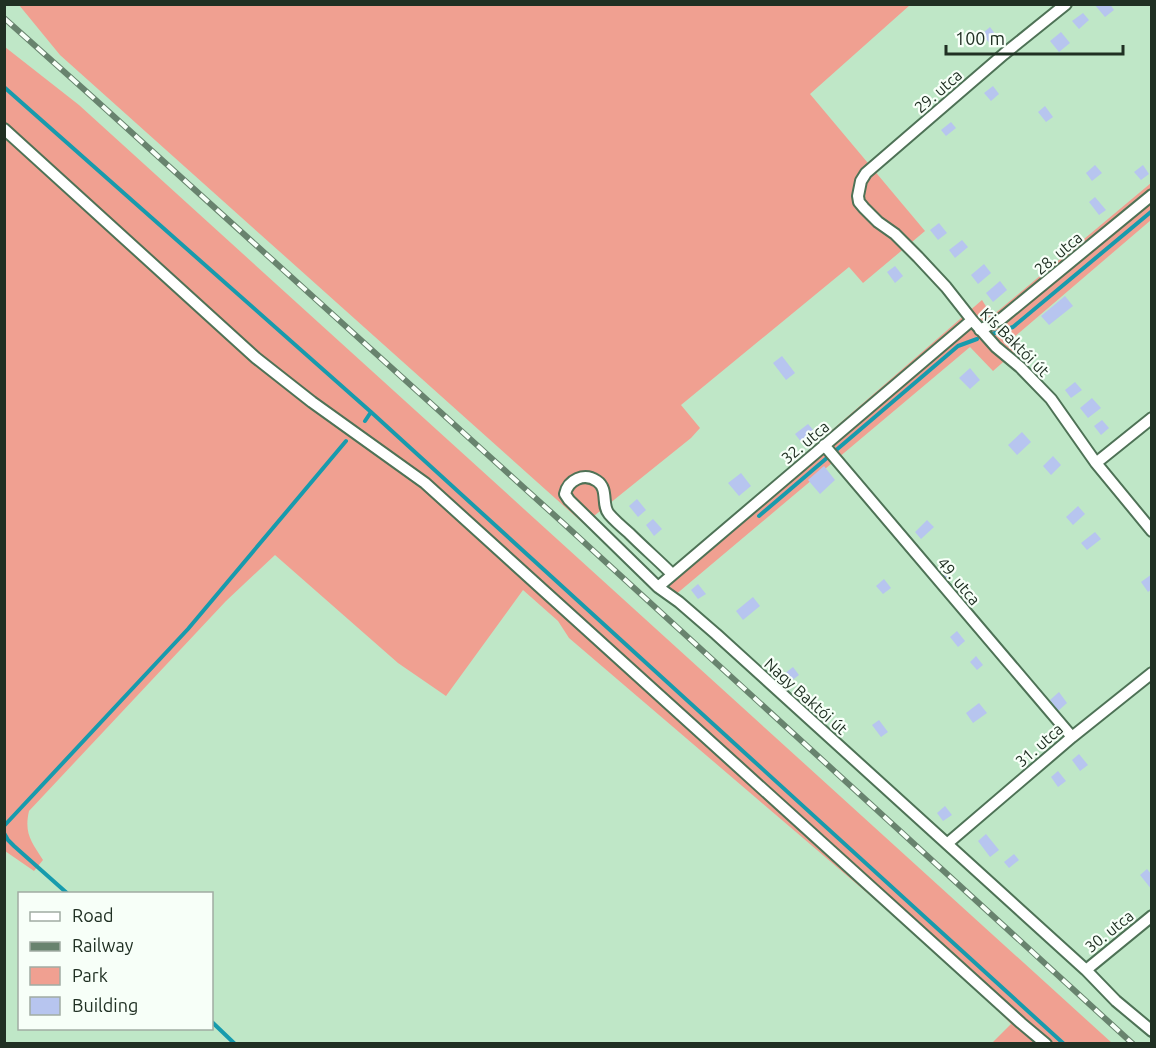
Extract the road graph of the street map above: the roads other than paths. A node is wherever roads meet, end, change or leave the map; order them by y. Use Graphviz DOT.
graph roads {
  1 [pos="1066,4"];
  2 [pos="4,129"];
  3 [pos="861,181"];
  4 [pos="1152,195"];
  5 [pos="972,320"];
  6 [pos="980,330"];
  7 [pos="1152,418"];
  8 [pos="824,445"];
  9 [pos="1096,463"];
  10 [pos="1152,531"];
  11 [pos="672,574"];
  12 [pos="658,587"];
  13 [pos="1152,673"];
  14 [pos="1072,737"];
  15 [pos="948,843"];
  16 [pos="1152,916"];
  17 [pos="1086,969"];
  18 [pos="1152,1031"];
  19 [pos="1046,1044"];
  1 -- 3 [label="street, 29. utca"];
  2 -- 19 [label="street"];
  3 -- 5 [label="street, Kis Baktói út"];
  4 -- 6 [label="street, 28. utca"];
  5 -- 6 [label="street, Kis Baktói út"];
  5 -- 8 [label="street, 32. utca"];
  6 -- 9 [label="street, Kis Baktói út"];
  7 -- 9 [label="street"];
  8 -- 11 [label="street, 32. utca"];
  8 -- 14 [label="street, 49. utca"];
  9 -- 10 [label="street, Kis Baktói út"];
  11 -- 12 [label="street, 32. utca"];
  11 -- 12 [label="street, Nagy Baktói út"];
  12 -- 15 [label="street, Nagy Baktói út"];
  13 -- 14 [label="street, 31. utca"];
  14 -- 15 [label="street, 31. utca"];
  15 -- 17 [label="street, Nagy Baktói út"];
  16 -- 17 [label="street, 30. utca"];
  17 -- 18 [label="street, Nagy Baktói út"];
}
